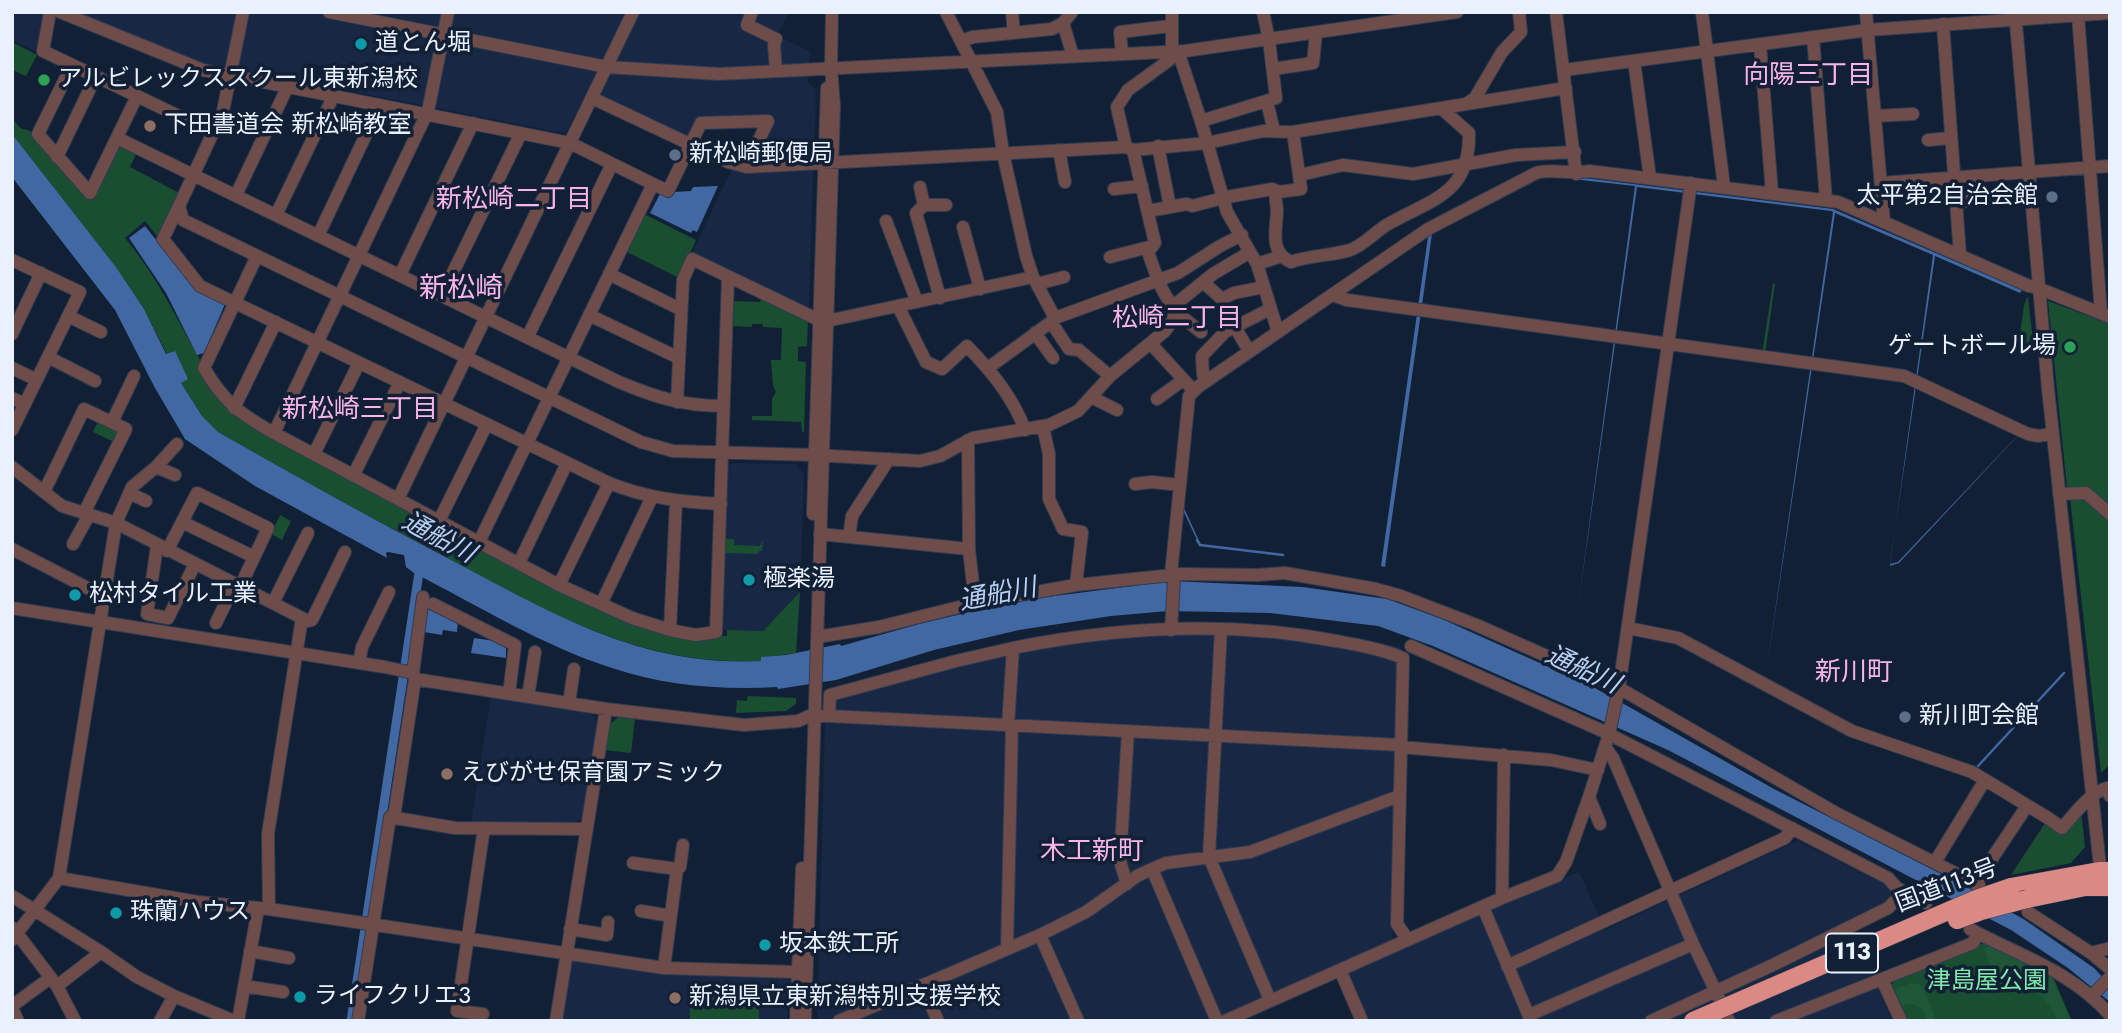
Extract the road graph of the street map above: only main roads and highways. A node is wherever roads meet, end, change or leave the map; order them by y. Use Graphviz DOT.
graph roads {
  1 [pos="2107,882"];
  2 [pos="1724,1012"];
  3 [pos="1693,1021"];
  1 -- 2 [label="highway, 国道113号 / 113, bridge"];
  1 -- 2 [label="highway, 国道113号 / 113, bridge"];
  2 -- 3 [label="highway, 国道113号 / 113, bridge"];
}
